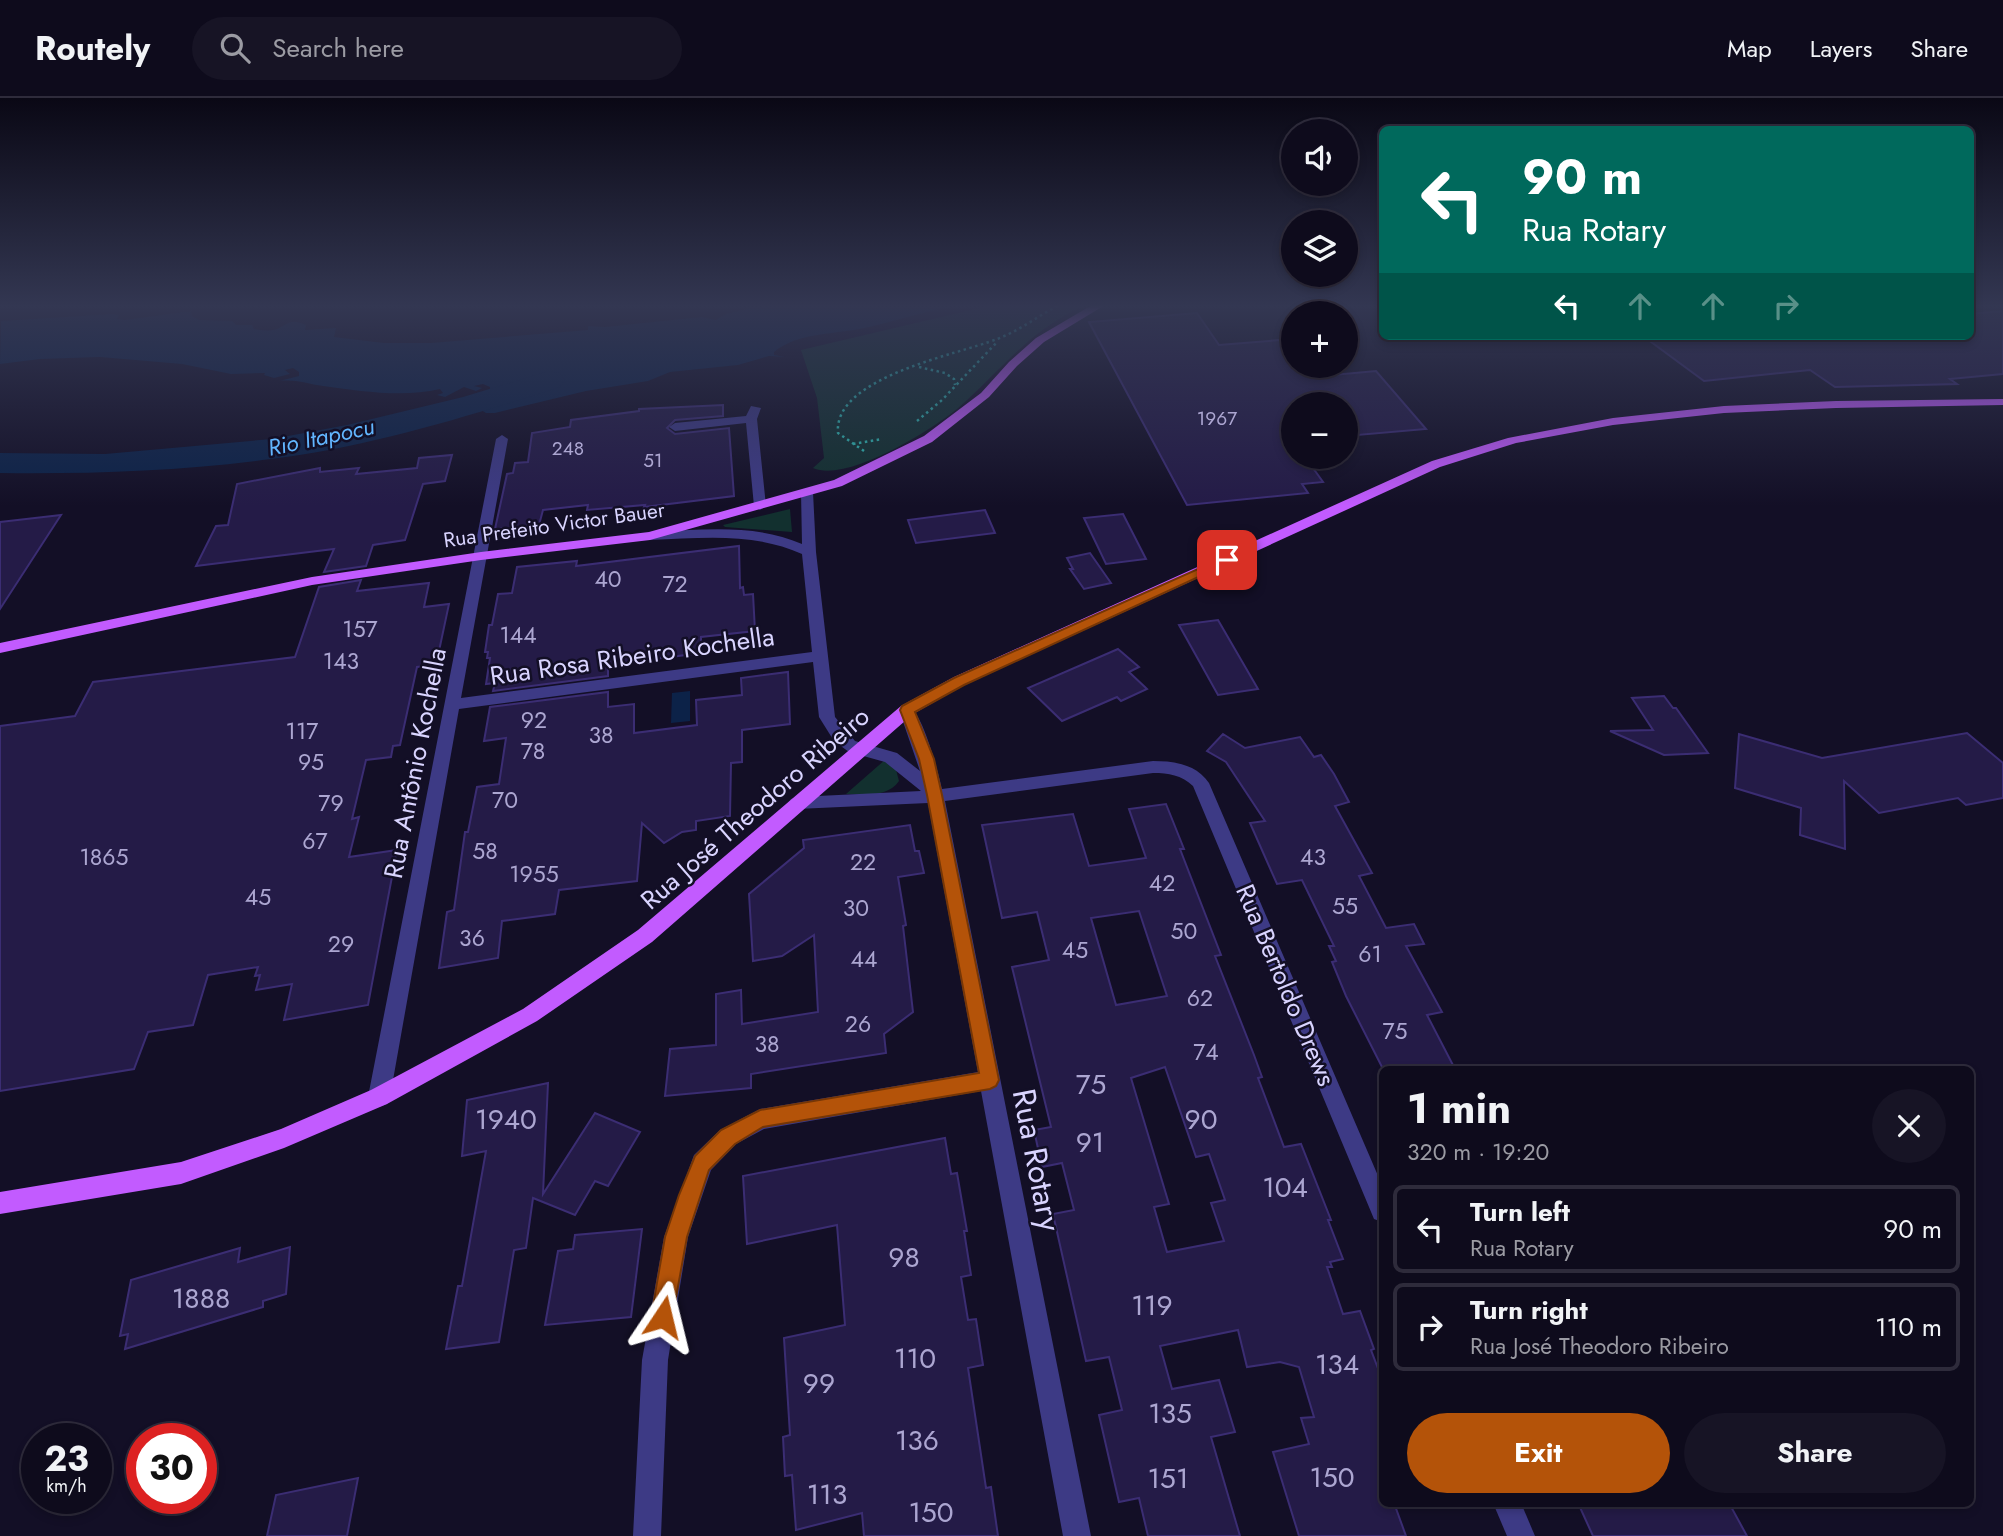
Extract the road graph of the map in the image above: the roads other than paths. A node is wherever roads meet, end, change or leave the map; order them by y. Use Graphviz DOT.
graph roads {
  1 [pos="1006,372"];
  2 [pos="2003,402"];
  3 [pos="675,427"];
  4 [pos="502,439"];
  5 [pos="807,492"];
  6 [pos="760,506"];
  7 [pos="650,536"];
  8 [pos="809,552"];
  9 [pos="481,556"];
  10 [pos="0,648"];
  11 [pos="820,656"];
  12 [pos="452,705"];
  13 [pos="907,710"];
  14 [pos="859,750"];
  15 [pos="935,795"];
  16 [pos="797,803"];
  17 [pos="990,1080"];
  18 [pos="379,1097"];
  19 [pos="0,1203"];
  20 [pos="1379,1204"];
  21 [pos="1509,1507"];
  22 [pos="647,1536"];
  23 [pos="1077,1536"];
  24 [pos="1521,1536"];
  1 -- 5 [label="main road, Rua Prefeito Victor Bauer"];
  2 -- 13 [label="main road, Rua José Theodoro Ribeiro"];
  3 -- 6 [label="street"];
  4 -- 9 [label="street, Rua Antônio Kochella"];
  5 -- 6 [label="main road, Rua Prefeito Victor Bauer"];
  5 -- 8 [label="street"];
  6 -- 7 [label="main road, Rua Prefeito Victor Bauer"];
  7 -- 8 [label="street"];
  7 -- 9 [label="main road, Rua Prefeito Victor Bauer"];
  8 -- 11 [label="street"];
  9 -- 10 [label="main road, Rua Prefeito Victor Bauer"];
  9 -- 12 [label="street, Rua Antônio Kochella"];
  11 -- 12 [label="street, Rua Rosa Ribeiro Kochella"];
  11 -- 14 [label="street"];
  12 -- 18 [label="street, Rua Antônio Kochella"];
  13 -- 14 [label="main road, Rua José Theodoro Ribeiro"];
  13 -- 15 [label="street, Rua Rotary"];
  14 -- 15 [label="street"];
  14 -- 16 [label="main road, Rua José Theodoro Ribeiro"];
  15 -- 16 [label="street"];
  15 -- 17 [label="street, Rua Rotary"];
  15 -- 20 [label="street, Rua Bertoldo Drews"];
  16 -- 18 [label="main road, Rua José Theodoro Ribeiro"];
  17 -- 22 [label="street"];
  17 -- 23 [label="street, Rua Rotary"];
  18 -- 19 [label="main road, Rua José Theodoro Ribeiro"];
  21 -- 24 [label="street"];
}
